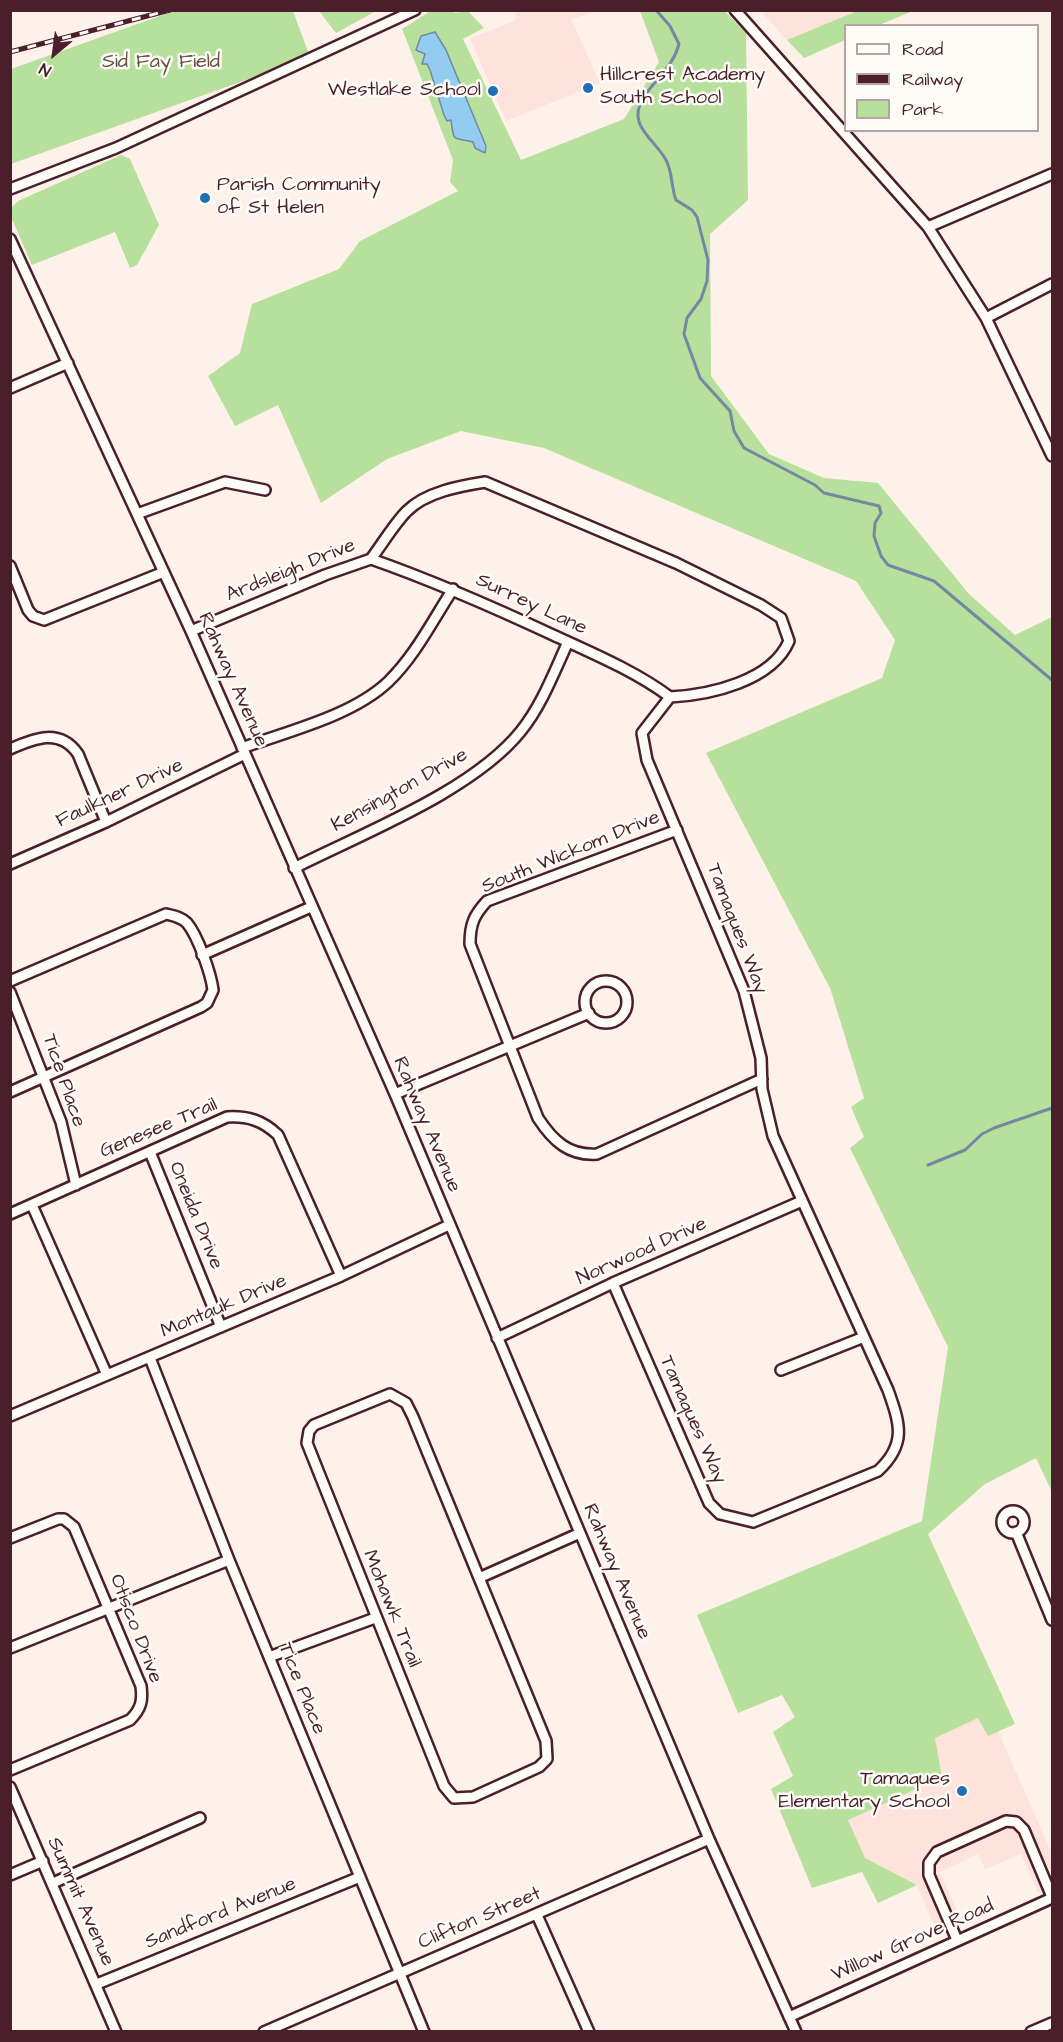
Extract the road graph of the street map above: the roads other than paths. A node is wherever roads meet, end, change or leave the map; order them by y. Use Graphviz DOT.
graph roads {
  1 [pos="415,10"];
  2 [pos="735,10"];
  3 [pos="1053,174"];
  4 [pos="10,189"];
  5 [pos="927,228"];
  6 [pos="10,239"];
  7 [pos="15,261"];
  8 [pos="1053,284"];
  9 [pos="986,318"];
  10 [pos="68,363"];
  11 [pos="10,388"];
  12 [pos="1053,456"];
  13 [pos="265,490"];
  14 [pos="137,514"];
  15 [pos="371,559"];
  16 [pos="10,566"];
  17 [pos="164,573"];
  18 [pos="453,588"];
  19 [pos="191,631"];
  20 [pos="568,642"];
  21 [pos="670,697"];
  22 [pos="10,749"];
  23 [pos="243,751"];
  24 [pos="106,822"];
  25 [pos="677,830"];
  26 [pos="10,864"];
  27 [pos="294,868"];
  28 [pos="311,907"];
  29 [pos="202,954"];
  30 [pos="10,981"];
  31 [pos="10,992"];
  32 [pos="588,1013"];
  33 [pos="510,1045"];
  34 [pos="46,1077"];
  35 [pos="762,1079"];
  36 [pos="10,1092"];
  37 [pos="395,1094"];
  38 [pos="150,1152"];
  39 [pos="76,1185"];
  40 [pos="802,1201"];
  41 [pos="32,1205"];
  42 [pos="10,1214"];
  43 [pos="449,1225"];
  44 [pos="341,1276"];
  45 [pos="613,1283"];
  46 [pos="222,1327"];
  47 [pos="864,1337"];
  48 [pos="496,1338"];
  49 [pos="150,1358"];
  50 [pos="781,1370"];
  51 [pos="107,1375"];
  52 [pos="10,1416"];
  53 [pos="1016,1532"];
  54 [pos="580,1533"];
  55 [pos="10,1538"];
  56 [pos="229,1560"];
  57 [pos="479,1578"];
  58 [pos="109,1608"];
  59 [pos="375,1618"];
  60 [pos="1053,1620"];
  61 [pos="10,1648"];
  62 [pos="269,1658"];
  63 [pos="10,1770"];
  64 [pos="10,1787"];
  65 [pos="200,1818"];
  66 [pos="708,1839"];
  67 [pos="43,1861"];
  68 [pos="10,1875"];
  69 [pos="360,1877"];
  70 [pos="53,1883"];
  71 [pos="1053,1898"];
  72 [pos="537,1915"];
  73 [pos="957,1940"];
  74 [pos="399,1973"];
  75 [pos="97,1984"];
  76 [pos="789,2017"];
  77 [pos="1053,2023"];
  78 [pos="117,2031"];
  79 [pos="264,2031"];
  80 [pos="424,2031"];
  81 [pos="589,2031"];
  82 [pos="796,2031"];
  83 [pos="1031,2031"];
  1 -- 4 [label="street"];
  2 -- 5 [label="street"];
  3 -- 5 [label="street"];
  5 -- 9 [label="street"];
  6 -- 7 [label="street, Rahway Avenue"];
  7 -- 10 [label="street, Rahway Avenue"];
  8 -- 9 [label="street"];
  9 -- 12 [label="street"];
  10 -- 11 [label="street"];
  10 -- 14 [label="street, Rahway Avenue"];
  13 -- 14 [label="street"];
  14 -- 17 [label="street, Rahway Avenue"];
  15 -- 18 [label="street, Surrey Lane"];
  15 -- 19 [label="street, Ardsleigh Drive"];
  15 -- 21 [label="street"];
  16 -- 17 [label="street"];
  17 -- 19 [label="street, Rahway Avenue"];
  18 -- 20 [label="street, Surrey Lane"];
  18 -- 23 [label="street, Faulkner Drive"];
  19 -- 23 [label="street, Rahway Avenue"];
  20 -- 21 [label="street, Surrey Lane"];
  20 -- 27 [label="street, Kensington Drive"];
  21 -- 25 [label="street, Tamaques Way"];
  22 -- 24 [label="street"];
  23 -- 24 [label="street, Faulkner Drive"];
  23 -- 27 [label="street, Rahway Avenue"];
  24 -- 26 [label="street, Faulkner Drive"];
  25 -- 33 [label="street, South Wickom Drive"];
  25 -- 35 [label="street, Tamaques Way"];
  27 -- 28 [label="street, Rahway Avenue"];
  28 -- 29 [label="street"];
  28 -- 37 [label="street, Rahway Avenue"];
  29 -- 30 [label="street"];
  29 -- 34 [label="street"];
  31 -- 34 [label="street, Tice Place"];
  32 -- 32 [label="street"];
  32 -- 33 [label="street"];
  33 -- 35 [label="street, South Wickom Drive"];
  33 -- 37 [label="street"];
  34 -- 36 [label="street"];
  34 -- 39 [label="street, Tice Place"];
  35 -- 40 [label="street, Tamaques Way"];
  37 -- 43 [label="street, Rahway Avenue"];
  38 -- 39 [label="street, Genesee Trail"];
  38 -- 44 [label="street, Genesee Trail"];
  38 -- 46 [label="street, Oneida Drive"];
  39 -- 41 [label="street, Genesee Trail"];
  40 -- 45 [label="street, Norwood Drive"];
  40 -- 47 [label="street, Tamaques Way"];
  41 -- 42 [label="street, Genesee Trail"];
  41 -- 51 [label="street"];
  43 -- 44 [label="street, Montauk Drive"];
  43 -- 48 [label="street, Rahway Avenue"];
  44 -- 46 [label="street, Montauk Drive"];
  45 -- 47 [label="street, Tamaques Way"];
  45 -- 48 [label="street, Norwood Drive"];
  46 -- 49 [label="street, Montauk Drive"];
  47 -- 50 [label="street"];
  48 -- 54 [label="street, Rahway Avenue"];
  49 -- 51 [label="street, Montauk Drive"];
  49 -- 56 [label="street, Tice Place"];
  51 -- 52 [label="street, Montauk Drive"];
  53 -- 60 [label="street"];
  54 -- 57 [label="street"];
  54 -- 66 [label="street, Rahway Avenue"];
  55 -- 58 [label="street, Otisco Drive"];
  56 -- 58 [label="street"];
  56 -- 62 [label="street, Tice Place"];
  57 -- 59 [label="street, Mohawk Trail"];
  57 -- 59 [label="street, Mohawk Trail"];
  58 -- 61 [label="street"];
  58 -- 63 [label="street, Otisco Drive"];
  59 -- 62 [label="street"];
  62 -- 69 [label="street, Tice Place"];
  64 -- 67 [label="street, Summit Avenue"];
  65 -- 70 [label="street"];
  66 -- 72 [label="street, Clifton Street"];
  66 -- 76 [label="street, Rahway Avenue"];
  67 -- 68 [label="street"];
  67 -- 70 [label="street, Summit Avenue"];
  69 -- 74 [label="street, Tice Place"];
  69 -- 75 [label="street, Sandford Avenue"];
  70 -- 75 [label="street, Summit Avenue"];
  71 -- 73 [label="street, Willow Grove Road"];
  71 -- 73 [label="street"];
  72 -- 74 [label="street, Clifton Street"];
  72 -- 81 [label="street"];
  73 -- 76 [label="street, Willow Grove Road"];
  74 -- 79 [label="street, Clifton Street"];
  74 -- 80 [label="street, Tice Place"];
  75 -- 78 [label="street, Summit Avenue"];
  76 -- 82 [label="street, Rahway Avenue"];
  77 -- 83 [label="street"];
}
